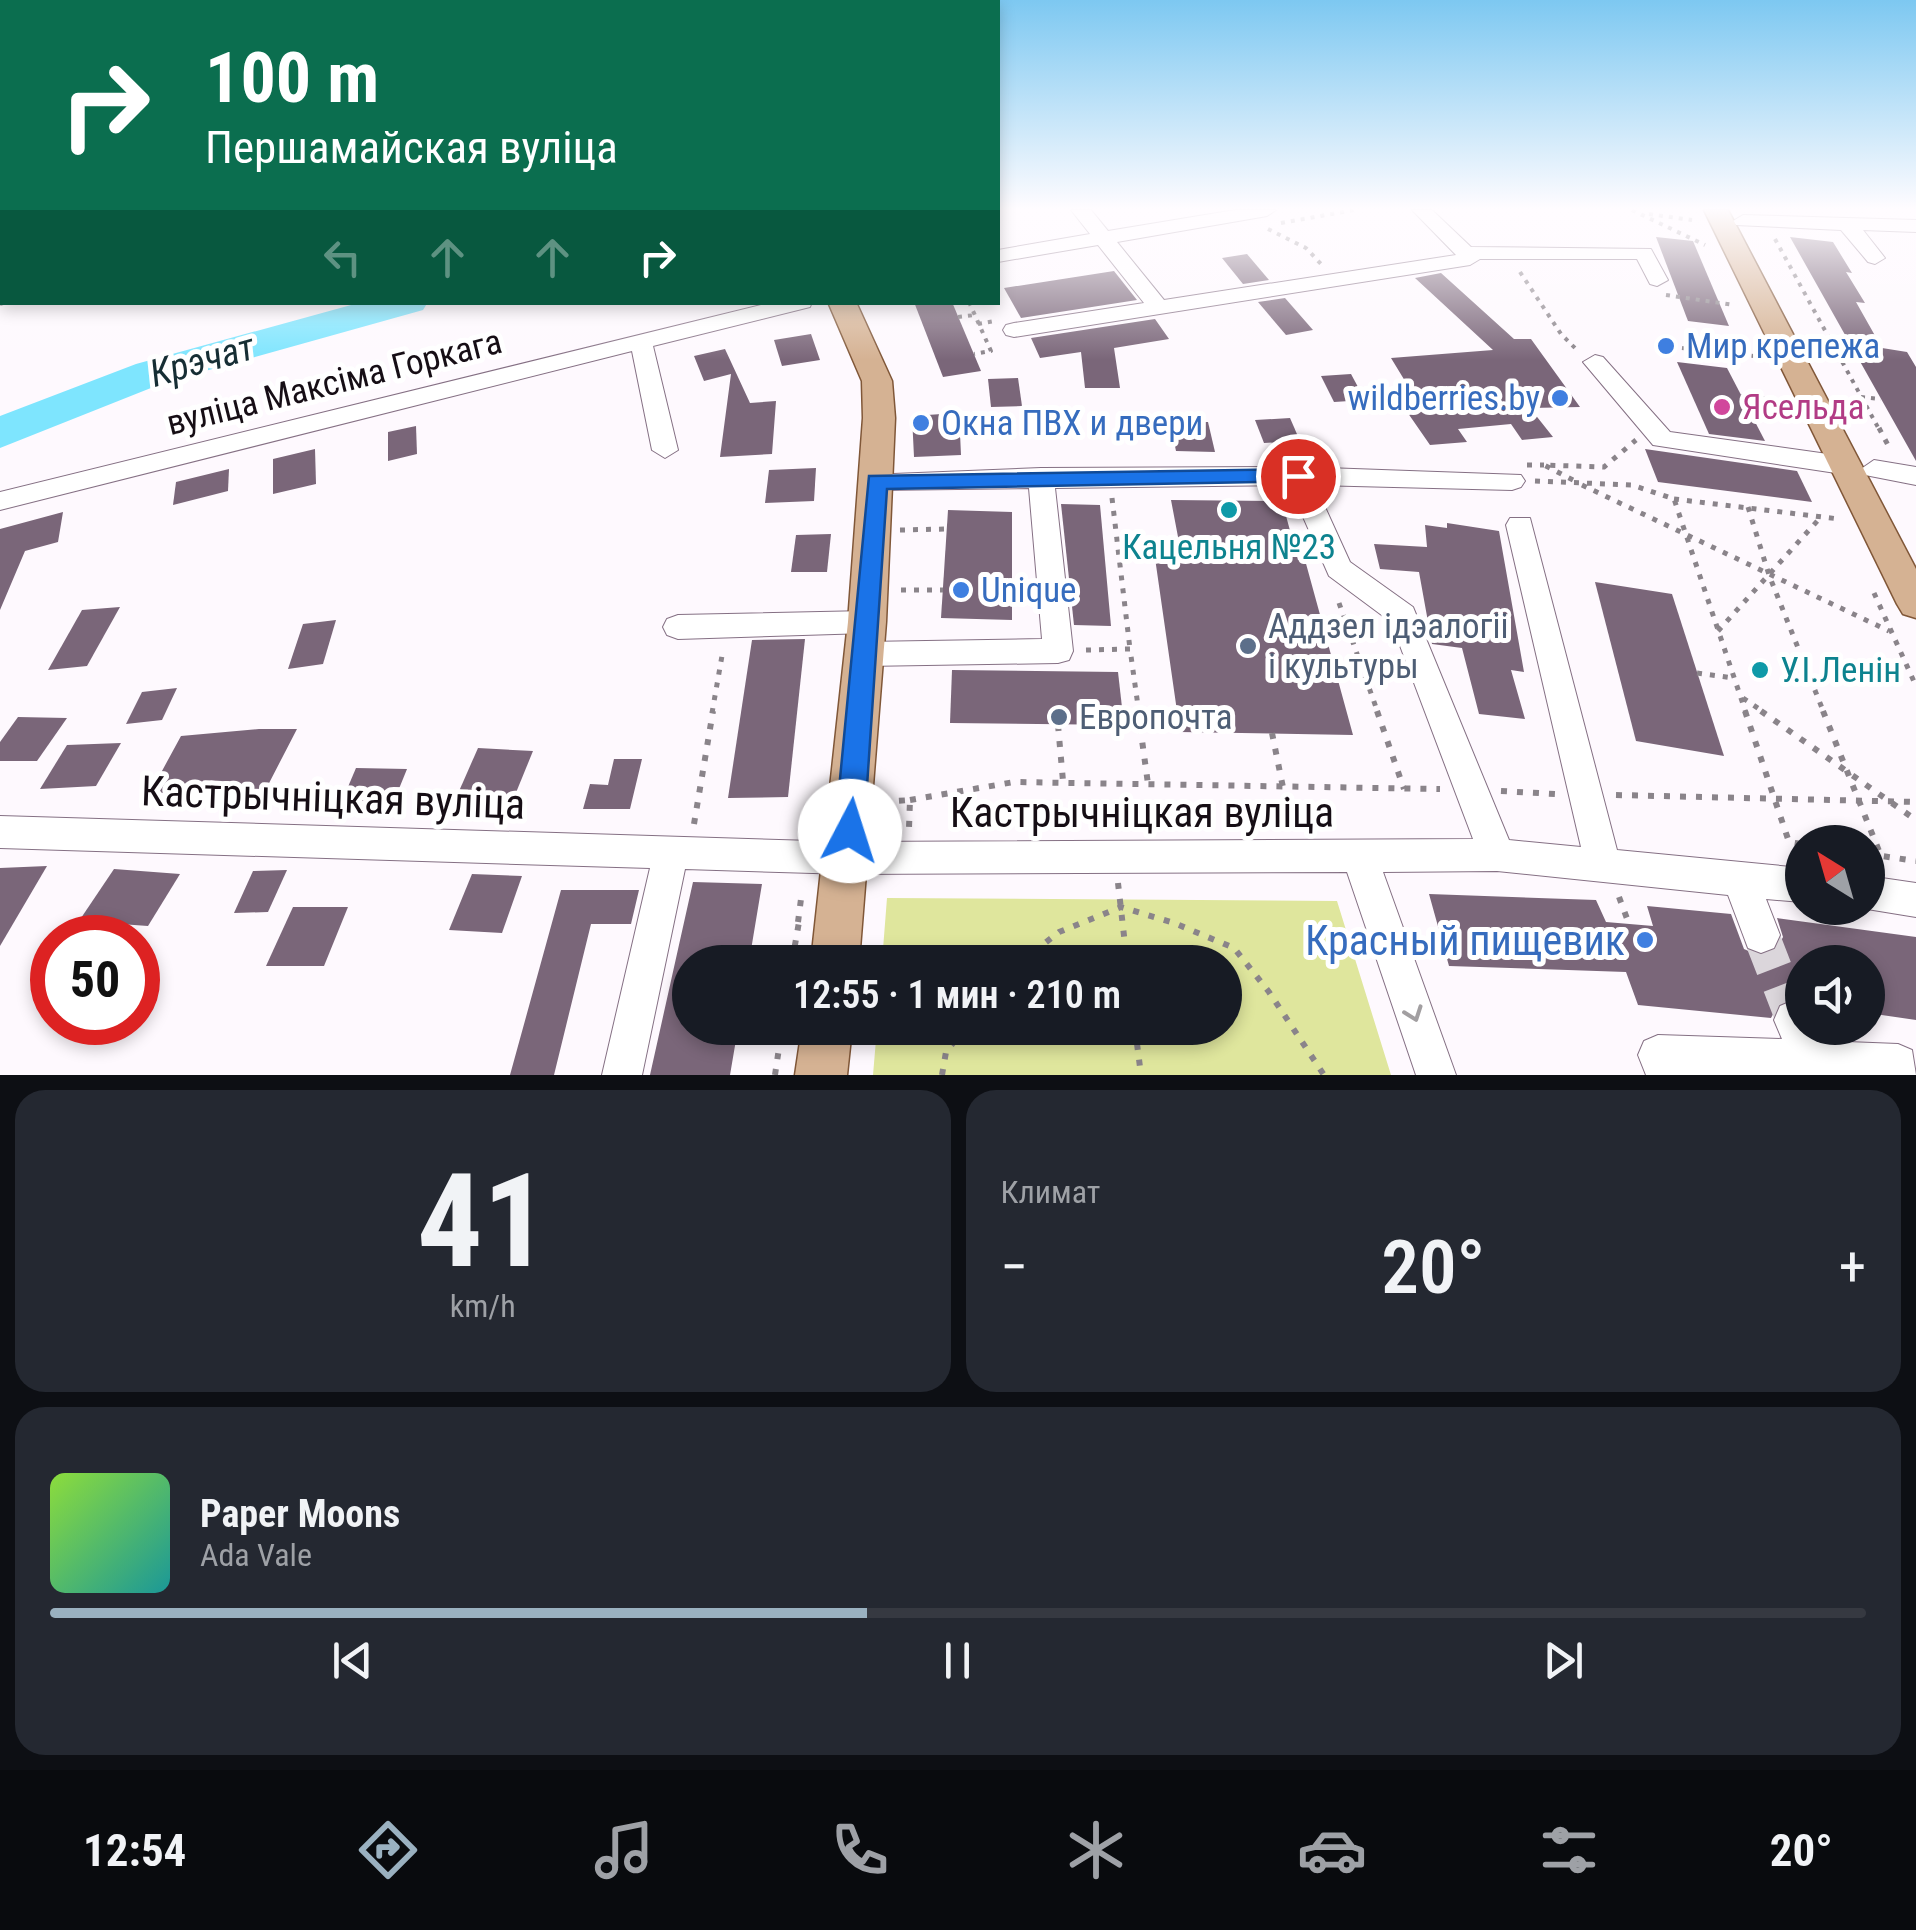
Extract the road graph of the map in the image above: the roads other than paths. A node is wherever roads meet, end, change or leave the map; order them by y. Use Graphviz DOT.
graph roads {
  1 [pos="1123,260"];
  2 [pos="1469,260"];
  3 [pos="1648,260"];
  4 [pos="1757,260"];
  5 [pos="1661,288"];
  6 [pos="790,305"];
  7 [pos="843,305"];
  8 [pos="1158,308"];
  9 [pos="1014,330"];
  10 [pos="641,342"];
  11 [pos="1594,362"];
  12 [pos="666,450"];
  13 [pos="1886,471"];
  14 [pos="1518,473"];
  15 [pos="1298,476"];
  16 [pos="1042,477"];
  17 [pos="877,482"];
  18 [pos="0,501"];
  19 [pos="1520,525"];
  20 [pos="1916,548"];
  21 [pos="1916,604"];
  22 [pos="678,627"];
  23 [pos="866,638"];
  24 [pos="0,832"];
  25 [pos="683,838"];
  26 [pos="1359,856"];
  27 [pos="1497,856"];
  28 [pos="847,858"];
  29 [pos="1610,876"];
  30 [pos="1740,876"];
  31 [pos="1785,883"];
  32 [pos="1885,896"];
  33 [pos="1916,900"];
  34 [pos="1760,935"];
  35 [pos="837,945"];
  36 [pos="824,1045"];
  37 [pos="1804,1045"];
  38 [pos="1811,1062"];
  39 [pos="622,1075"];
  40 [pos="820,1075"];
  41 [pos="1436,1075"];
  42 [pos="1668,1075"];
  43 [pos="1902,1075"];
  1 -- 8 [label="street"];
  2 -- 8 [label="street"];
  3 -- 5 [label="street"];
  4 -- 13 [label="main road"];
  6 -- 10 [label="street, вуліца Максіма Горкага"];
  7 -- 17 [label="main road"];
  8 -- 9 [label="street"];
  10 -- 12 [label="street"];
  10 -- 18 [label="street, вуліца Максіма Горкага"];
  11 -- 13 [label="street"];
  13 -- 20 [label="main road"];
  13 -- 21 [label="main road"];
  14 -- 15 [label="street"];
  15 -- 16 [label="street"];
  15 -- 27 [label="street"];
  16 -- 17 [label="street"];
  16 -- 23 [label="street"];
  17 -- 23 [label="main road"];
  19 -- 29 [label="street"];
  22 -- 23 [label="street"];
  23 -- 28 [label="main road"];
  24 -- 25 [label="street, Кастрычніцкая вуліца"];
  25 -- 28 [label="street, Кастрычніцкая вуліца"];
  25 -- 39 [label="street"];
  26 -- 27 [label="street, Кастрычніцкая вуліца"];
  26 -- 28 [label="street, Кастрычніцкая вуліца"];
  26 -- 41 [label="street, one-way"];
  27 -- 29 [label="street, Кастрычніцкая вуліца"];
  28 -- 35 [label="main road"];
  29 -- 30 [label="street, Кастрычніцкая вуліца"];
  30 -- 31 [label="street, Кастрычніцкая вуліца"];
  30 -- 34 [label="street"];
  32 -- 33 [label="street"];
  36 -- 40 [label="main road"];
  37 -- 38 [label="street"];
  38 -- 42 [label="street"];
  38 -- 43 [label="street"];
}
